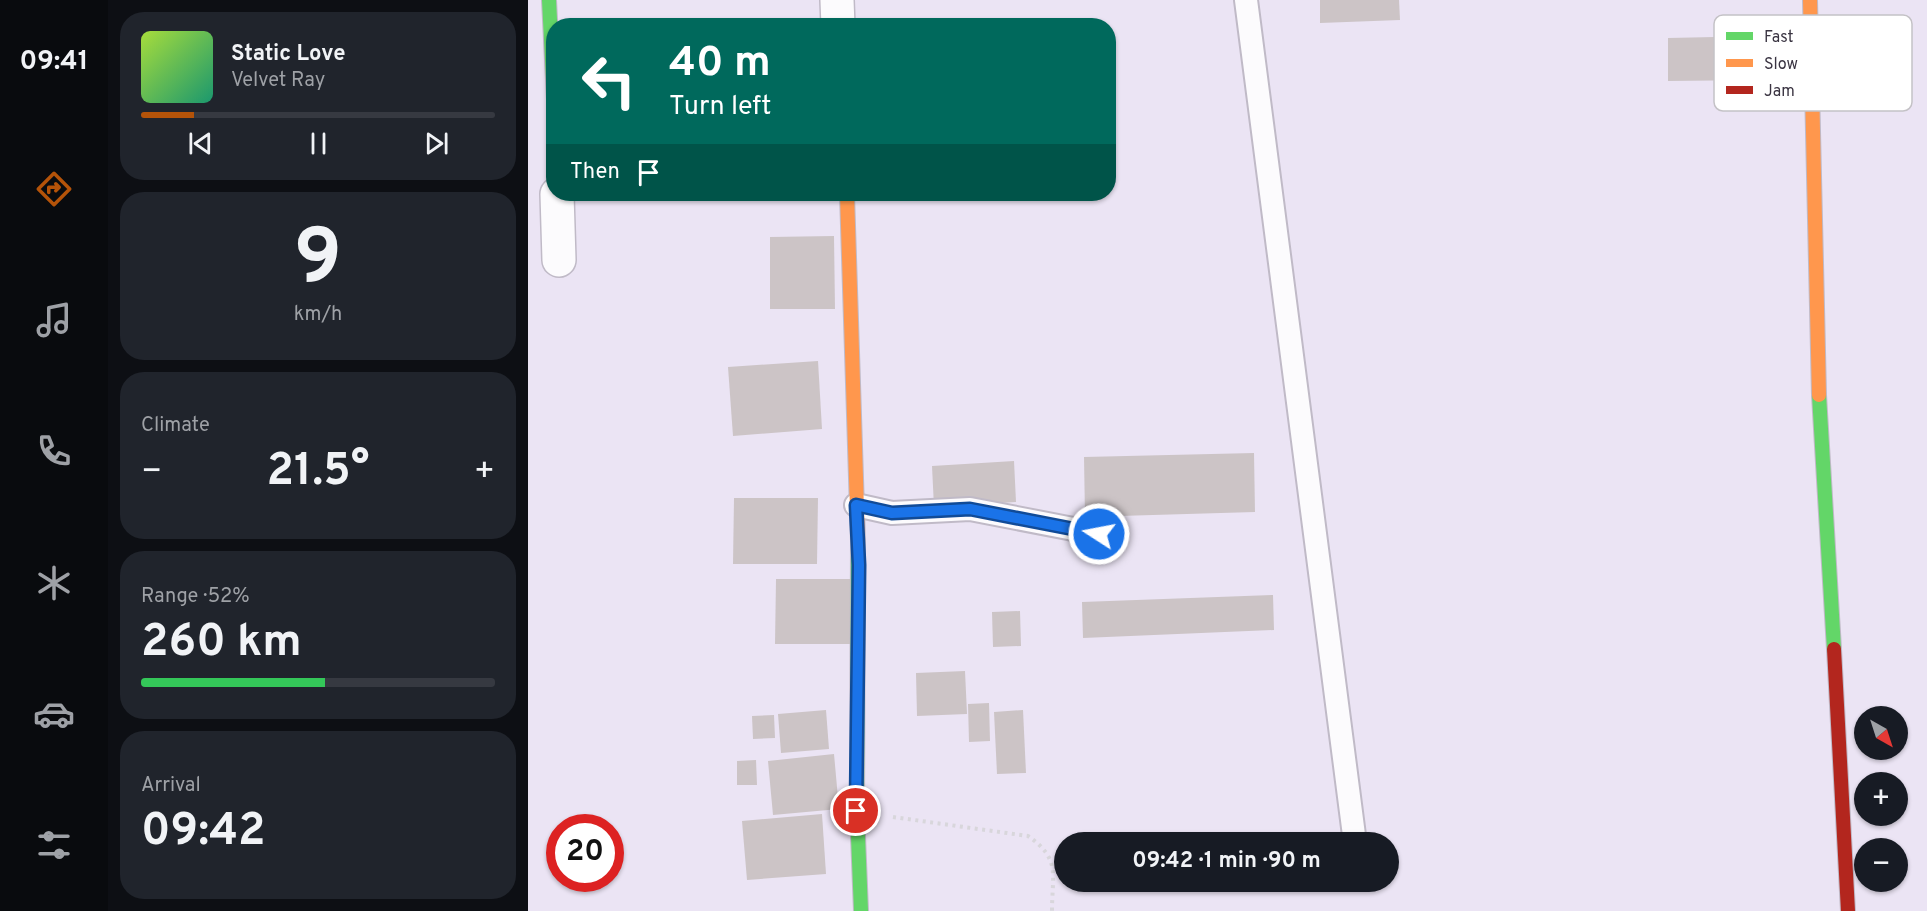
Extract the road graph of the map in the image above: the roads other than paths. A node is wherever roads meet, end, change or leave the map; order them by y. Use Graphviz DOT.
graph roads {
  1 [pos="549,0"];
  2 [pos="837,0"];
  3 [pos="1246,0"];
  4 [pos="1810,0"];
  5 [pos="1810,15"];
  6 [pos="550,18"];
  7 [pos="838,18"];
  8 [pos="1812,111"];
  9 [pos="557,201"];
  10 [pos="847,201"];
  11 [pos="559,260"];
  12 [pos="856,505"];
  13 [pos="1099,534"];
  14 [pos="1355,832"];
  15 [pos="861,911"];
  16 [pos="1848,911"];
  1 -- 6 [label="street"];
  2 -- 7 [label="street"];
  3 -- 14 [label="lane"];
  4 -- 5 [label="street"];
  8 -- 16 [label="street"];
  9 -- 11 [label="street"];
  10 -- 12 [label="street"];
  12 -- 13 [label="lane"];
  12 -- 15 [label="street"];
}
